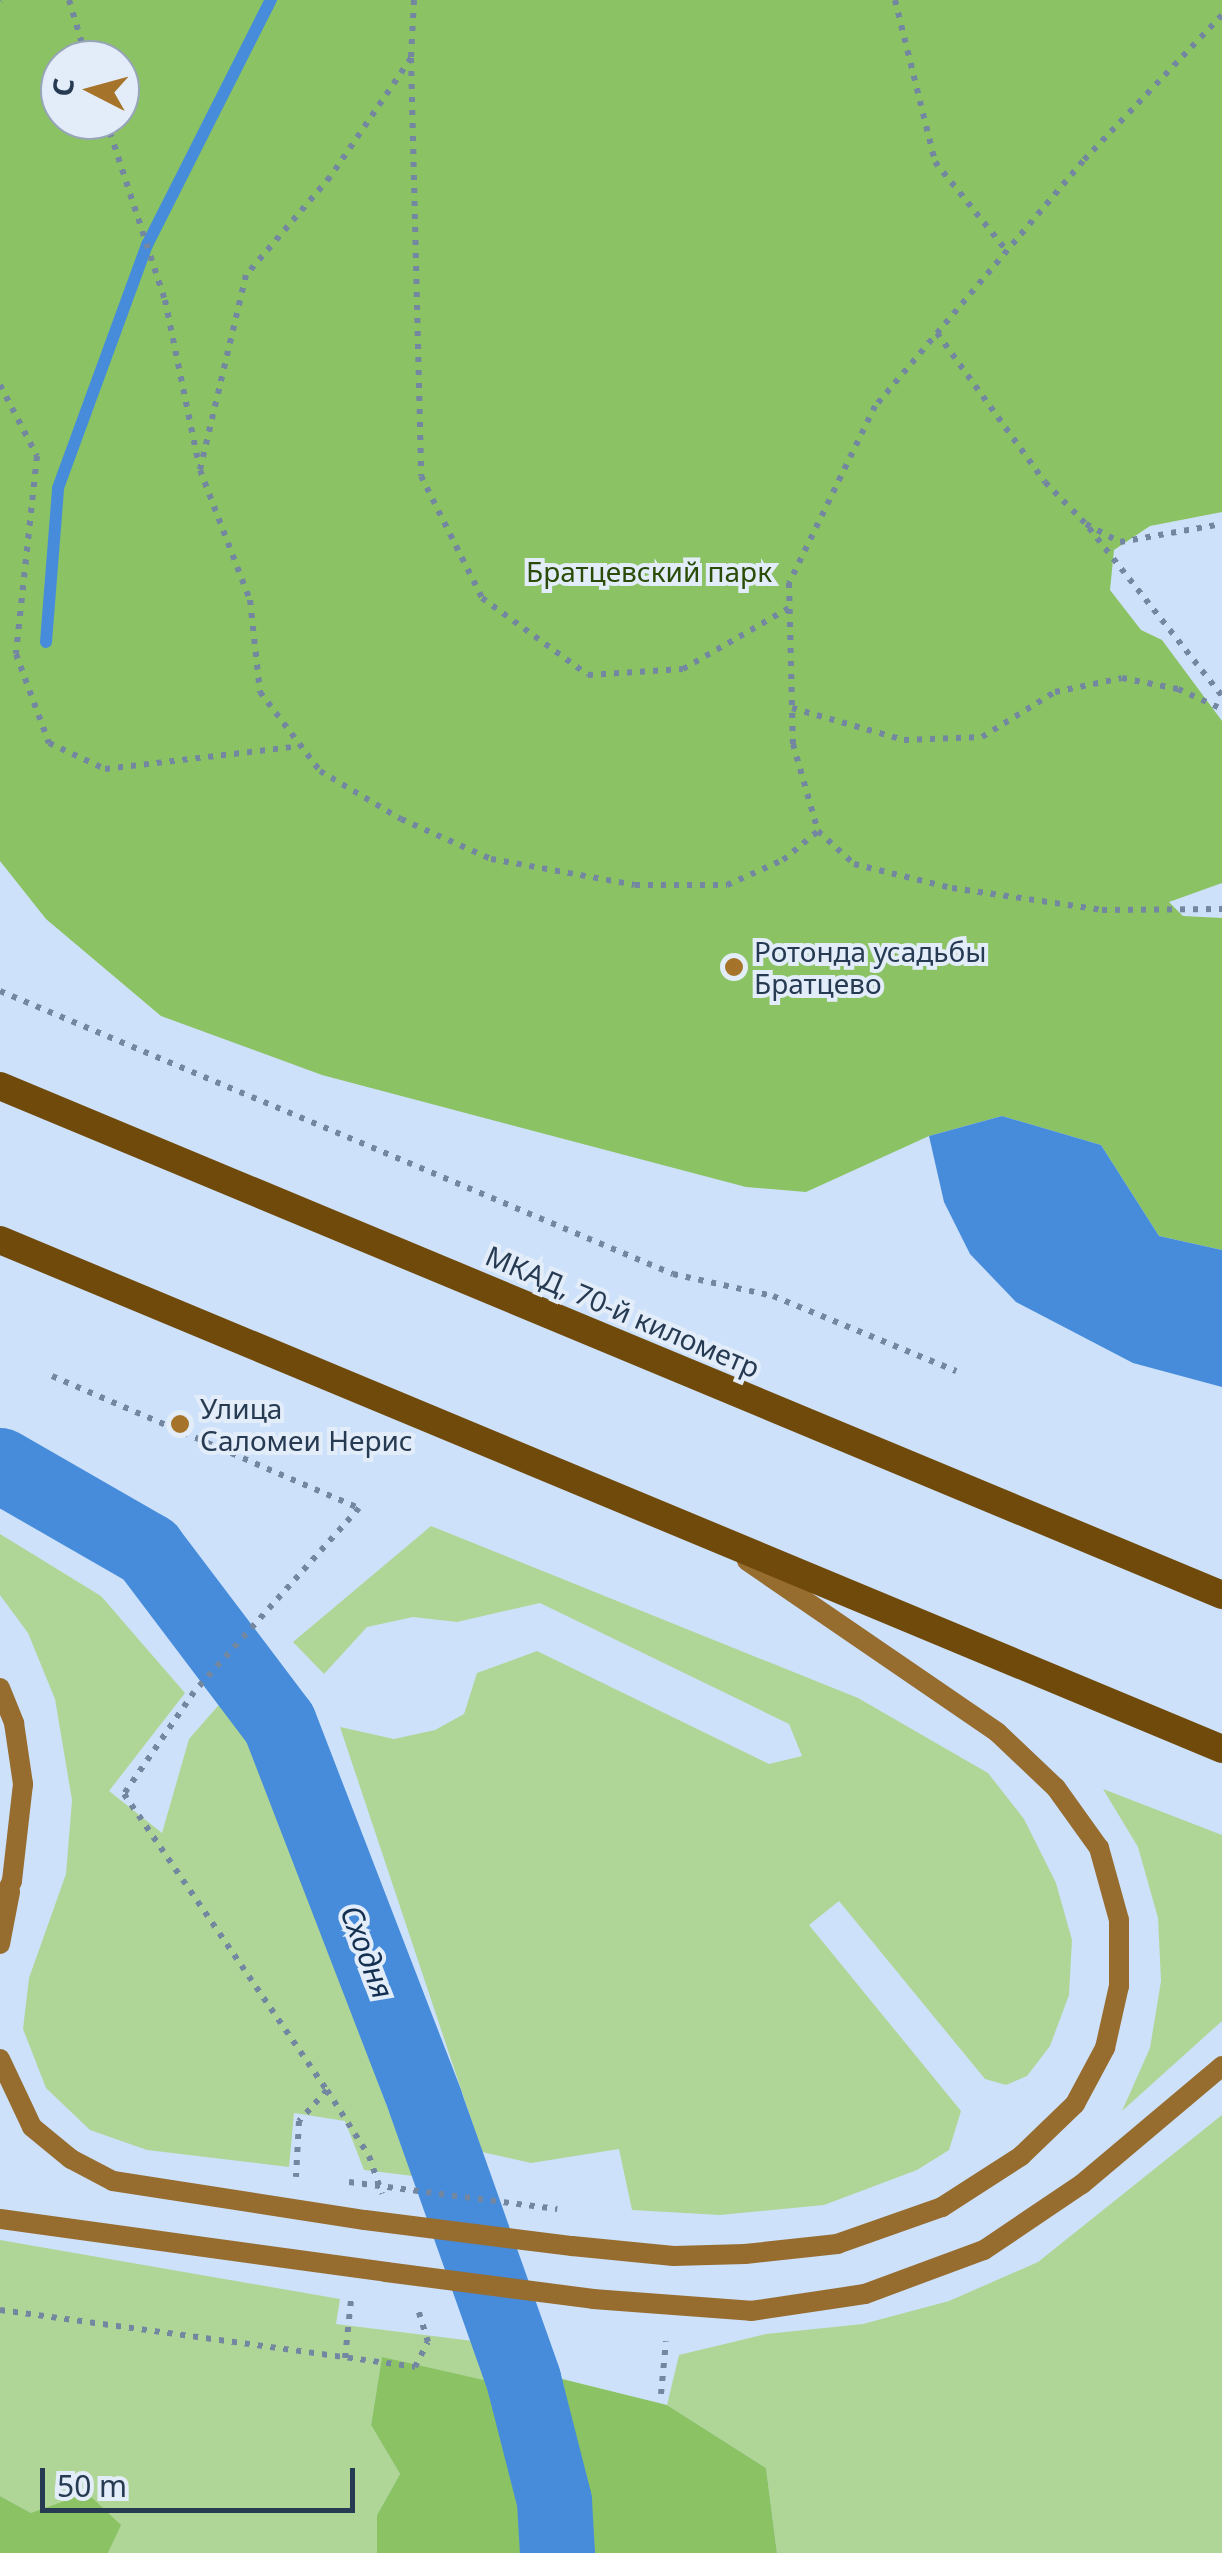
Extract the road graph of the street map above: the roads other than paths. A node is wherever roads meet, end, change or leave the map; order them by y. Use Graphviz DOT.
graph roads {
  1 [pos="0,1086"];
  2 [pos="0,1240"];
  3 [pos="717,1540"];
  4 [pos="1222,1595"];
  5 [pos="0,1688"];
  6 [pos="1222,1748"];
  7 [pos="12,1882"];
  8 [pos="0,1906"];
  9 [pos="0,1944"];
  10 [pos="0,2059"];
  11 [pos="1222,2066"];
  12 [pos="0,2219"];
  1 -- 4 [label="highway, МКАД, 70-й километр"];
  2 -- 3 [label="highway"];
  3 -- 6 [label="highway"];
  3 -- 10 [label="main road, bridge"];
  5 -- 7 [label="main road"];
  7 -- 8 [label="main road"];
  7 -- 9 [label="main road"];
  11 -- 12 [label="main road, bridge"];
}
